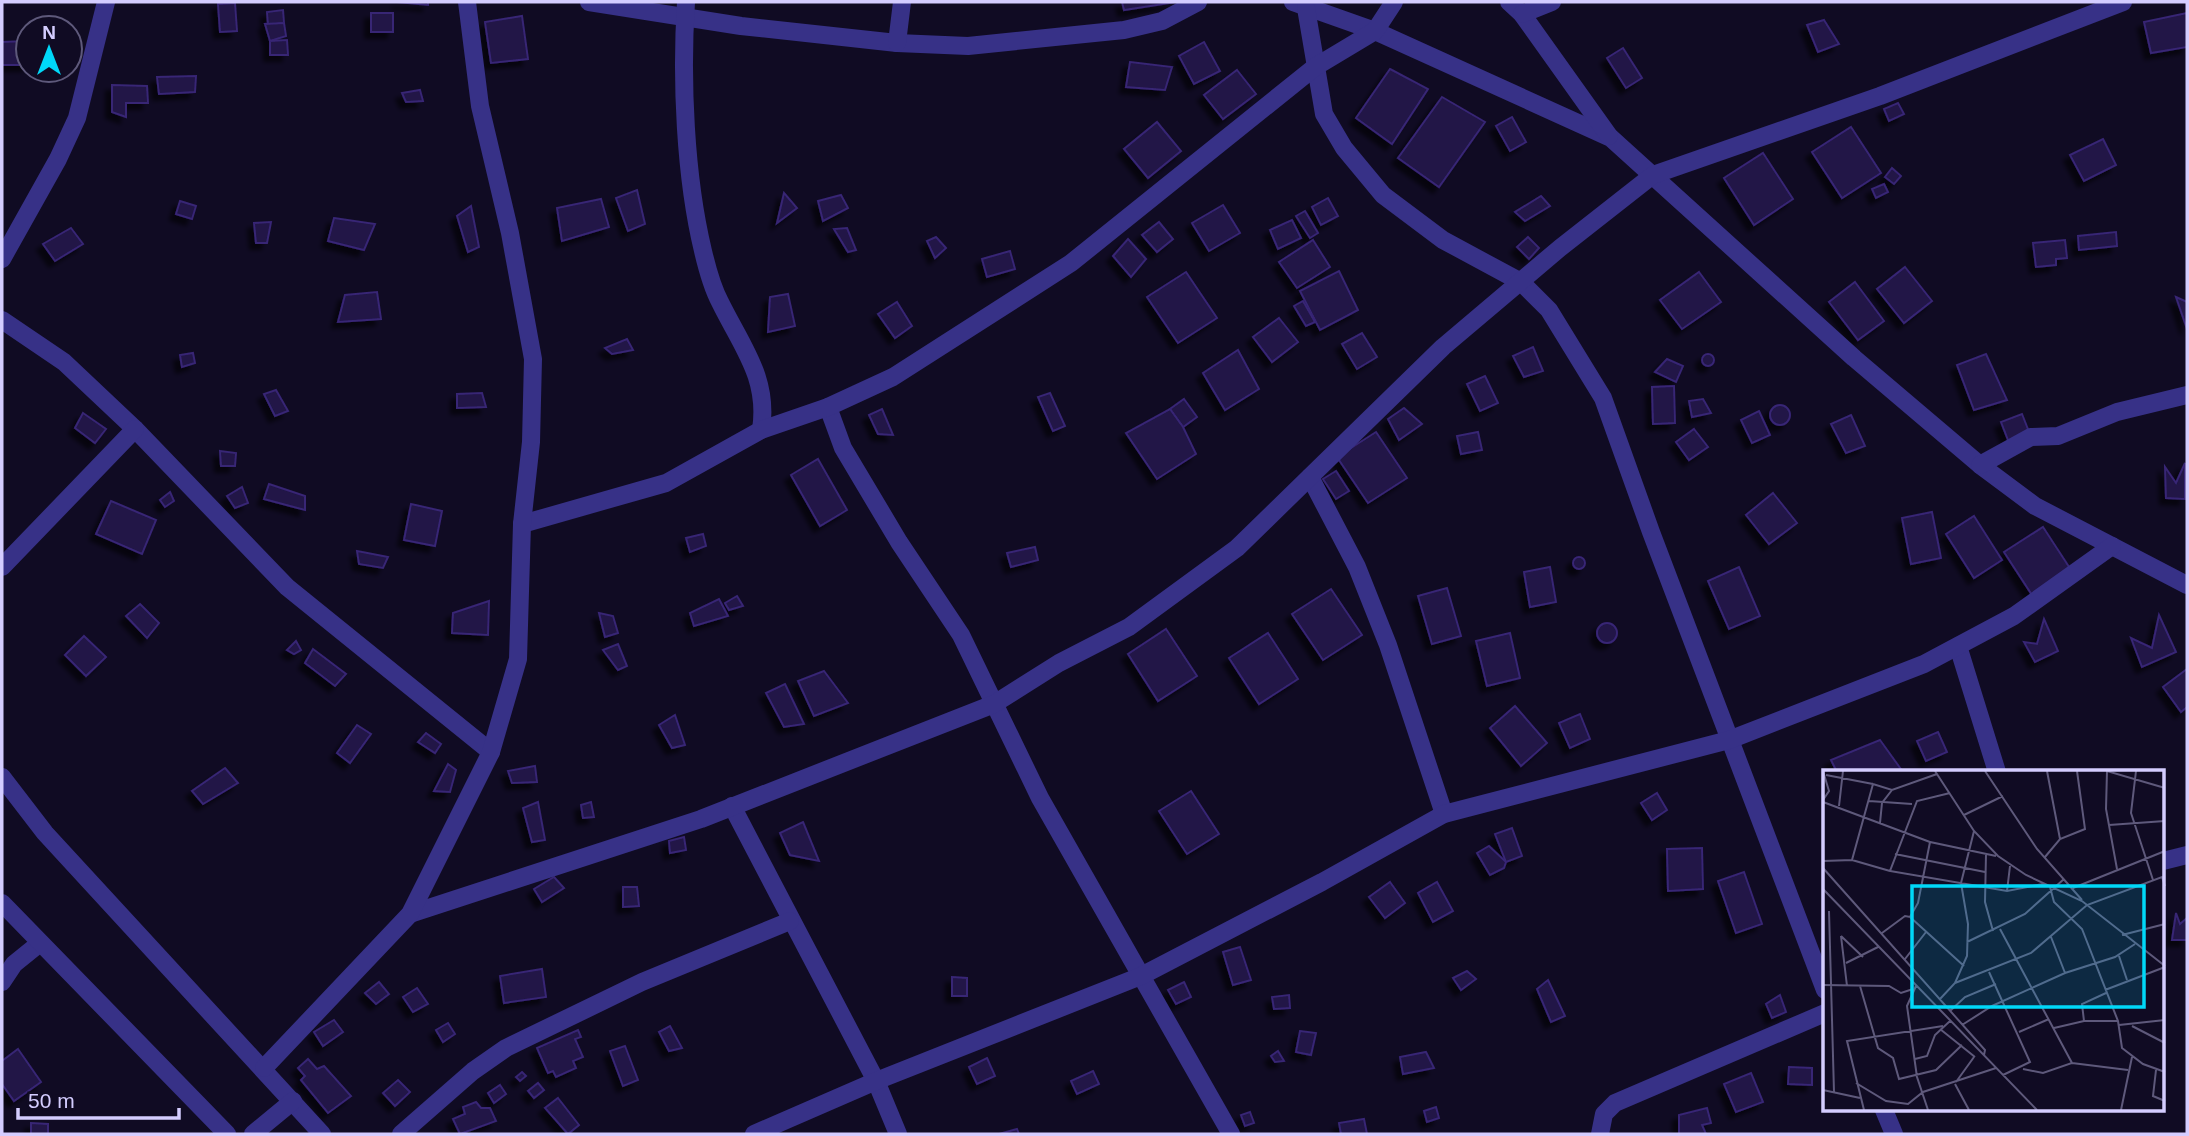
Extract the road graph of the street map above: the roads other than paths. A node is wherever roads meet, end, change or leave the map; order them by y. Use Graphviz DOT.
graph roads {
  1 [pos="106,2"];
  2 [pos="467,2"];
  3 [pos="589,2"];
  4 [pos="902,2"];
  5 [pos="1198,2"];
  6 [pos="1394,2"];
  7 [pos="1552,2"];
  8 [pos="2123,2"];
  9 [pos="1299,5"];
  10 [pos="1516,8"];
  11 [pos="685,10"];
  12 [pos="1375,30"];
  13 [pos="897,43"];
  14 [pos="1315,67"];
  15 [pos="1611,138"];
  16 [pos="1653,175"];
  17 [pos="2,259"];
  18 [pos="1521,282"];
  19 [pos="2,320"];
  20 [pos="2187,395"];
  21 [pos="828,407"];
  22 [pos="135,429"];
  23 [pos="761,430"];
  24 [pos="1980,465"];
  25 [pos="1310,477"];
  26 [pos="522,524"];
  27 [pos="2112,546"];
  28 [pos="2,567"];
  29 [pos="2187,585"];
  30 [pos="1958,646"];
  31 [pos="994,704"];
  32 [pos="1729,740"];
  33 [pos="491,752"];
  34 [pos="1996,770"];
  35 [pos="2,777"];
  36 [pos="732,806"];
  37 [pos="1444,814"];
  38 [pos="2187,855"];
  39 [pos="2164,861"];
  40 [pos="2,903"];
  41 [pos="410,914"];
  42 [pos="790,921"];
  43 [pos="40,943"];
  44 [pos="8,966"];
  45 [pos="1141,976"];
  46 [pos="1823,979"];
  47 [pos="2,982"];
  48 [pos="1823,1014"];
  49 [pos="264,1068"];
  50 [pos="876,1081"];
  51 [pos="293,1101"];
  52 [pos="1885,1112"];
  53 [pos="227,1134"];
  54 [pos="253,1134"];
  55 [pos="322,1134"];
  56 [pos="401,1134"];
  57 [pos="754,1134"];
  58 [pos="898,1134"];
  59 [pos="1231,1134"];
  60 [pos="1600,1134"];
  61 [pos="1894,1134"];
  1 -- 17 [label="street"];
  2 -- 26 [label="street"];
  3 -- 11 [label="street"];
  4 -- 13 [label="street"];
  5 -- 13 [label="street"];
  6 -- 12 [label="street"];
  7 -- 10 [label="street"];
  8 -- 16 [label="street"];
  9 -- 12 [label="street"];
  9 -- 14 [label="street"];
  10 -- 15 [label="street"];
  11 -- 13 [label="street"];
  11 -- 23 [label="street"];
  12 -- 14 [label="street"];
  12 -- 15 [label="street"];
  14 -- 18 [label="street"];
  14 -- 21 [label="street"];
  15 -- 16 [label="street"];
  16 -- 18 [label="street"];
  16 -- 24 [label="street"];
  18 -- 25 [label="street"];
  18 -- 32 [label="street"];
  19 -- 22 [label="street"];
  20 -- 24 [label="street"];
  21 -- 23 [label="street"];
  21 -- 31 [label="street"];
  22 -- 28 [label="street"];
  22 -- 33 [label="street"];
  23 -- 26 [label="street"];
  24 -- 27 [label="street"];
  25 -- 31 [label="street"];
  25 -- 37 [label="street"];
  26 -- 33 [label="street"];
  27 -- 29 [label="street"];
  27 -- 30 [label="street"];
  30 -- 32 [label="street"];
  30 -- 34 [label="street"];
  31 -- 36 [label="street"];
  31 -- 45 [label="street"];
  32 -- 37 [label="street"];
  32 -- 46 [label="street"];
  33 -- 41 [label="street"];
  35 -- 49 [label="street"];
  36 -- 41 [label="street"];
  36 -- 42 [label="street"];
  37 -- 45 [label="street"];
  38 -- 39 [label="street"];
  40 -- 43 [label="street"];
  41 -- 49 [label="street"];
  42 -- 50 [label="street"];
  42 -- 56 [label="street"];
  43 -- 44 [label="street"];
  43 -- 53 [label="street"];
  44 -- 47 [label="street"];
  45 -- 50 [label="street"];
  45 -- 59 [label="street"];
  48 -- 60 [label="street"];
  49 -- 51 [label="street"];
  50 -- 57 [label="street"];
  50 -- 58 [label="street"];
  51 -- 54 [label="street"];
  51 -- 55 [label="street"];
  52 -- 61 [label="street"];
}
